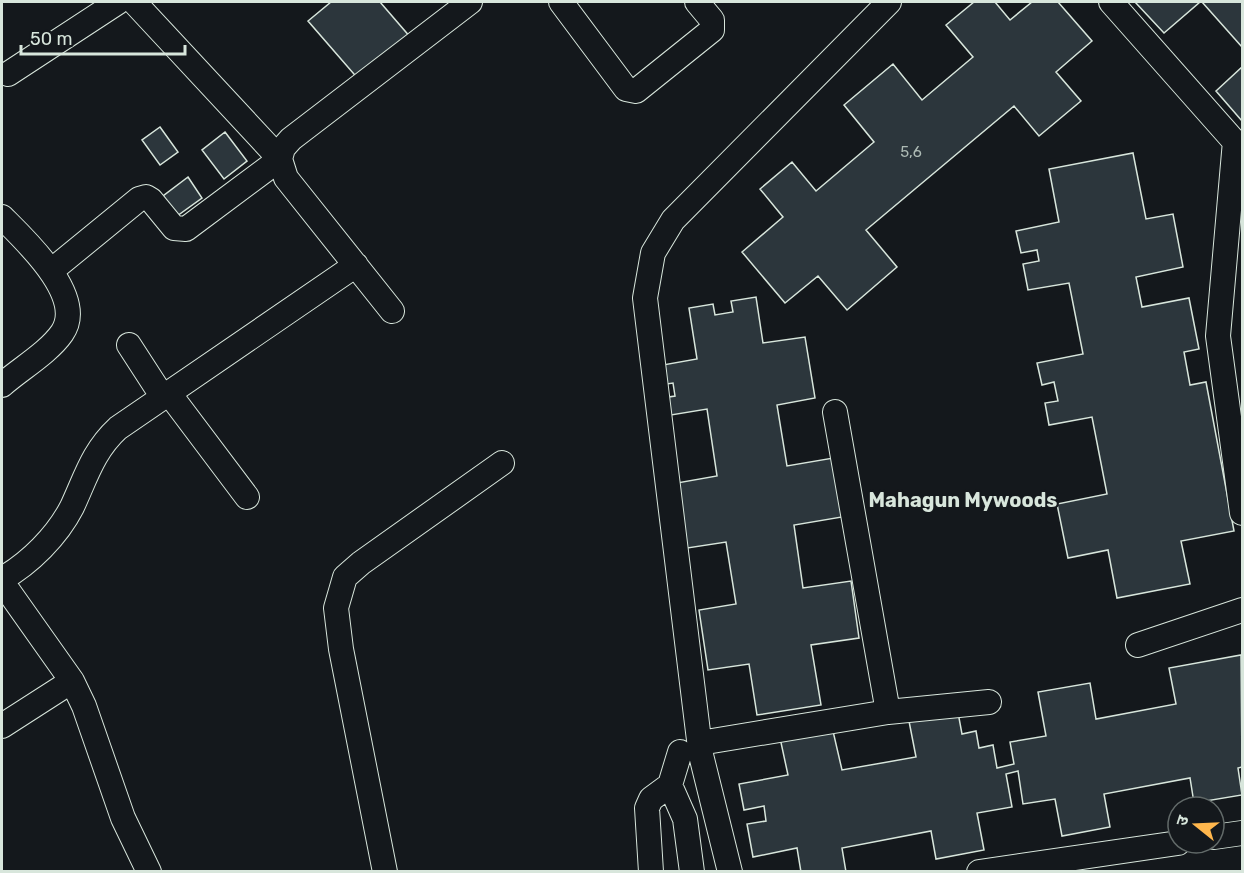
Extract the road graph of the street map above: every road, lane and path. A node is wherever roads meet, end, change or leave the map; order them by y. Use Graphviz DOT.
graph roads {
  1 [pos="117,2"];
  2 [pos="134,2"];
  3 [pos="470,2"];
  4 [pos="561,2"];
  5 [pos="697,2"];
  6 [pos="889,2"];
  7 [pos="1112,2"];
  8 [pos="8,74"];
  9 [pos="1238,146"];
  10 [pos="280,159"];
  11 [pos="2,218"];
  12 [pos="356,265"];
  13 [pos="51,271"];
  14 [pos="392,311"];
  15 [pos="129,345"];
  16 [pos="2,385"];
  17 [pos="165,394"];
  18 [pos="835,412"];
  19 [pos="502,463"];
  20 [pos="247,497"];
  21 [pos="1242,513"];
  22 [pos="2,580"];
  23 [pos="1242,610"];
  24 [pos="1138,645"];
  25 [pos="72,681"];
  26 [pos="989,702"];
  27 [pos="888,712"];
  28 [pos="2,726"];
  29 [pos="695,746"];
  30 [pos="670,785"];
  31 [pos="1242,833"];
  32 [pos="1226,835"];
  33 [pos="1166,845"];
  34 [pos="149,872"];
  35 [pos="385,872"];
  36 [pos="651,872"];
  37 [pos="692,872"];
  38 [pos="730,872"];
  39 [pos="979,872"];
  1 -- 8 [label="street"];
  2 -- 10 [label="street"];
  3 -- 10 [label="street"];
  4 -- 5 [label="street"];
  6 -- 29 [label="street"];
  7 -- 9 [label="street"];
  9 -- 21 [label="street"];
  10 -- 12 [label="street"];
  10 -- 13 [label="street"];
  11 -- 13 [label="street"];
  12 -- 14 [label="street"];
  12 -- 17 [label="street"];
  13 -- 16 [label="street"];
  15 -- 17 [label="street"];
  17 -- 20 [label="street"];
  17 -- 22 [label="street"];
  18 -- 27 [label="street"];
  19 -- 35 [label="street"];
  22 -- 25 [label="street"];
  23 -- 24 [label="street"];
  25 -- 28 [label="street"];
  25 -- 34 [label="street"];
  26 -- 27 [label="street"];
  27 -- 29 [label="street"];
  29 -- 30 [label="street"];
  29 -- 38 [label="street"];
  30 -- 36 [label="street"];
  30 -- 37 [label="street"];
  31 -- 32 [label="street"];
  33 -- 39 [label="street"];
}
